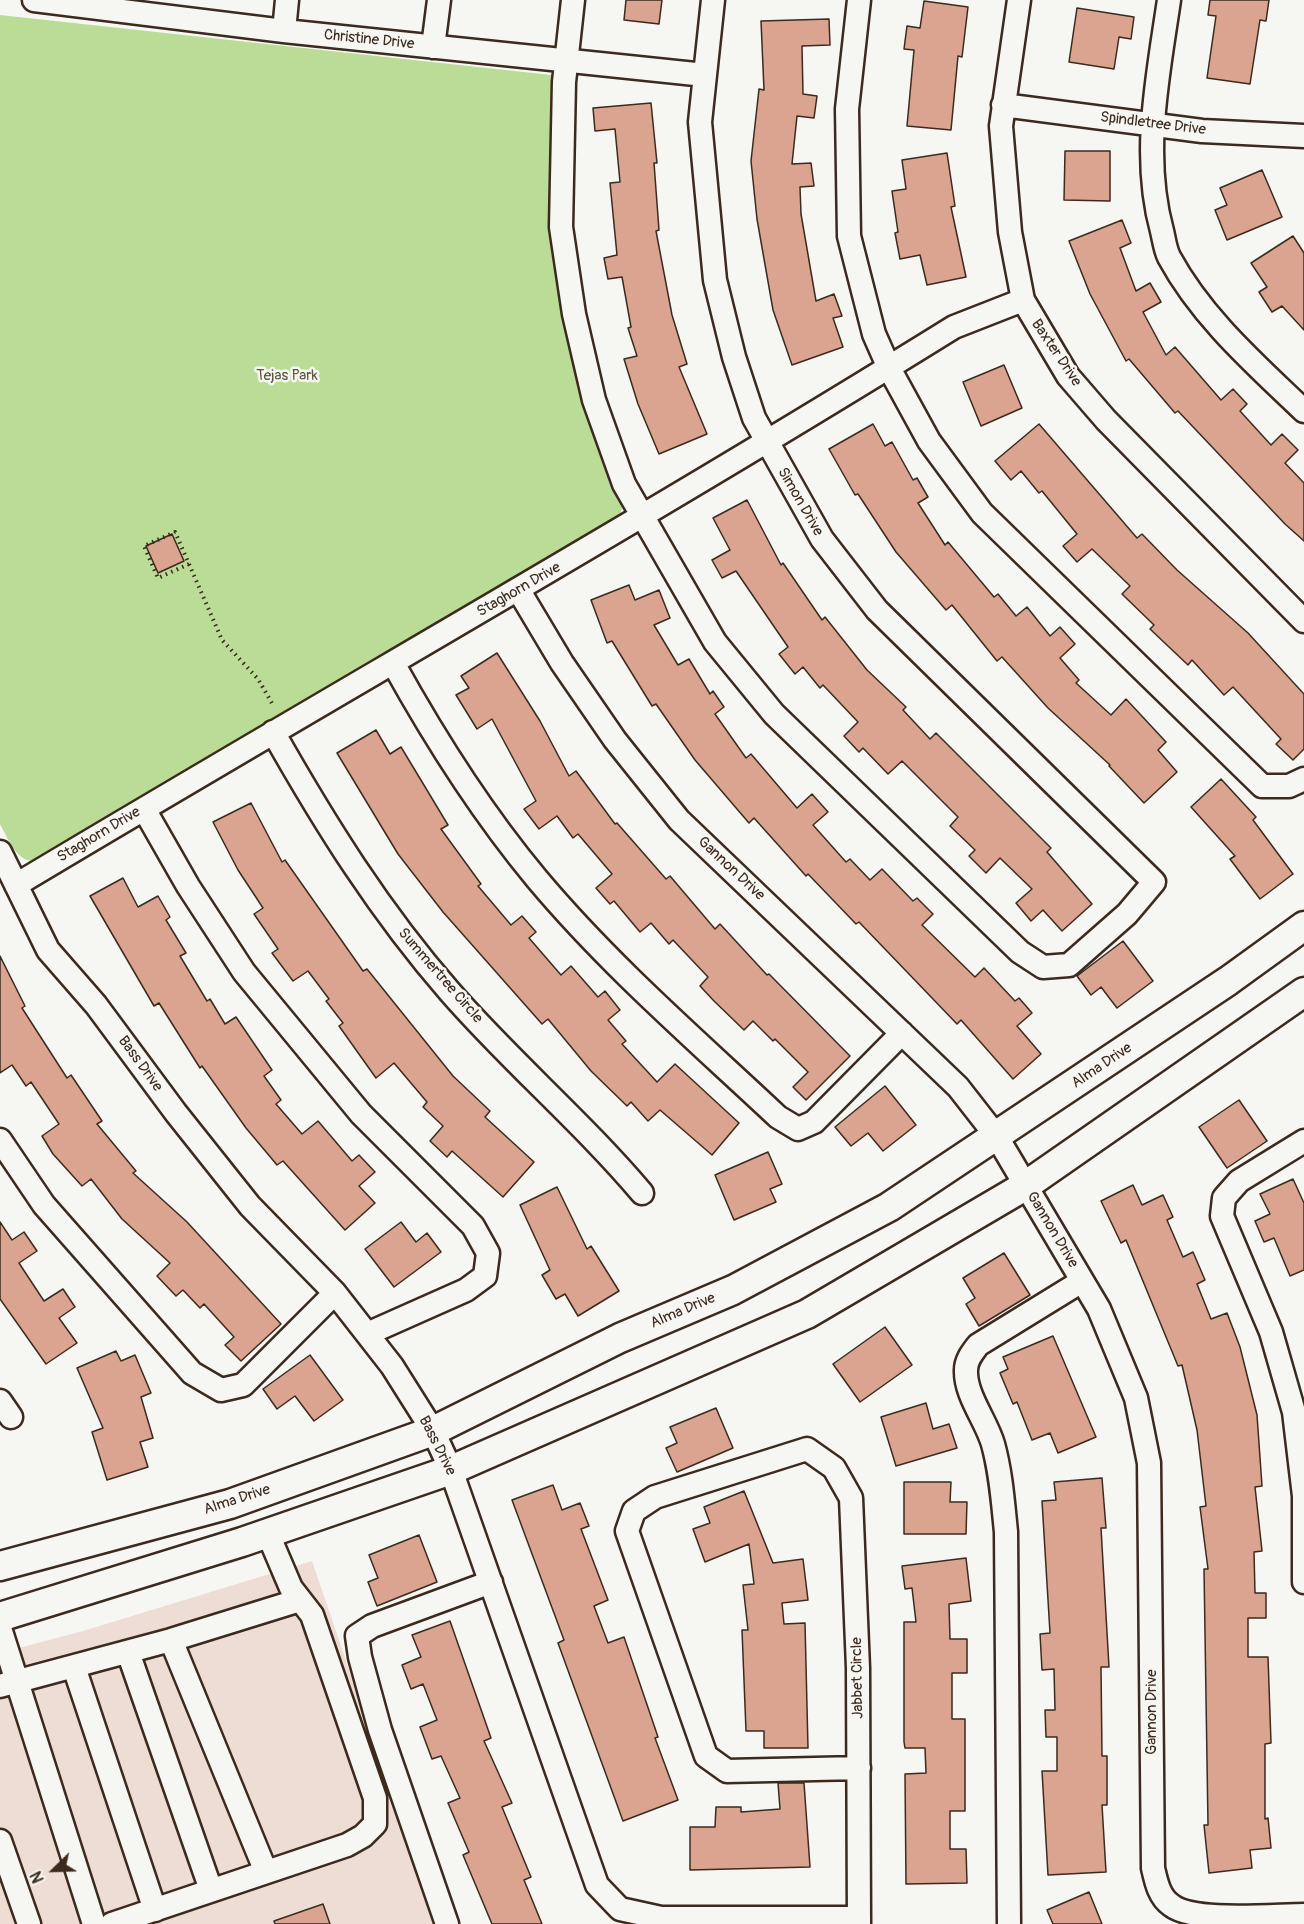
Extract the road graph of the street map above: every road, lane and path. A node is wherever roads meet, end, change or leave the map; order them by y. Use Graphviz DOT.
graph roads {
  1 [pos="34,0"];
  2 [pos="287,0"];
  3 [pos="439,0"];
  4 [pos="573,0"];
  5 [pos="712,0"];
  6 [pos="859,0"];
  7 [pos="1019,0"];
  8 [pos="1169,0"];
  9 [pos="136,6"];
  10 [pos="285,31"];
  11 [pos="433,46"];
  12 [pos="565,62"];
  13 [pos="705,75"];
  14 [pos="1003,105"];
  15 [pos="1152,123"];
  16 [pos="1304,136"];
  17 [pos="1023,300"];
  18 [pos="889,368"];
  19 [pos="1304,411"];
  20 [pos="767,443"];
  21 [pos="642,518"];
  22 [pos="189,564"];
  23 [pos="519,591"];
  24 [pos="1304,621"];
  25 [pos="393,663"];
  26 [pos="273,705"];
  27 [pos="273,732"];
  28 [pos="1304,779"];
  29 [pos="144,809"];
  30 [pos="0,852"];
  31 [pos="16,885"];
  32 [pos="1304,926"];
  33 [pos="1304,992"];
  34 [pos="902,1033"];
  35 [pos="997,1137"];
  36 [pos="0,1140"];
  37 [pos="1304,1141"];
  38 [pos="1025,1186"];
  39 [pos="642,1193"];
  40 [pos="1082,1281"];
  41 [pos="335,1293"];
  42 [pos="367,1334"];
  43 [pos="433,1431"];
  44 [pos="451,1470"];
  45 [pos="268,1534"];
  46 [pos="0,1566"];
  47 [pos="491,1582"];
  48 [pos="1304,1582"];
  49 [pos="300,1600"];
  50 [pos="0,1617"];
  51 [pos="0,1628"];
  52 [pos="171,1641"];
  53 [pos="128,1652"];
  54 [pos="74,1667"];
  55 [pos="8,1684"];
  56 [pos="859,1768"];
  57 [pos="0,1841"];
  58 [pos="266,1872"];
  59 [pos="211,1890"];
  60 [pos="155,1910"];
  61 [pos="1304,1915"];
  62 [pos="859,1921"];
  63 [pos="29,1924"];
  64 [pos="94,1924"];
  65 [pos="112,1924"];
  66 [pos="447,1924"];
  67 [pos="1009,1924"];
  1 -- 9 [label="street, Christine Drive"];
  2 -- 10 [label="street"];
  3 -- 11 [label="street"];
  4 -- 12 [label="street"];
  5 -- 13 [label="street, Simon Drive"];
  6 -- 18 [label="street"];
  7 -- 14 [label="street, Baxter Drive"];
  8 -- 15 [label="street"];
  9 -- 10 [label="street, Christine Drive"];
  10 -- 11 [label="street, Christine Drive"];
  11 -- 12 [label="street, Christine Drive"];
  12 -- 13 [label="street, Christine Drive"];
  12 -- 21 [label="street"];
  13 -- 20 [label="street, Simon Drive"];
  14 -- 15 [label="street, Spindletree Drive"];
  14 -- 17 [label="street, Baxter Drive"];
  15 -- 16 [label="street, Spindletree Drive"];
  15 -- 19 [label="street"];
  17 -- 18 [label="street, Staghorn Drive"];
  17 -- 24 [label="street, Baxter Drive"];
  18 -- 20 [label="street, Staghorn Drive"];
  18 -- 28 [label="street"];
  20 -- 21 [label="street, Staghorn Drive"];
  20 -- 21 [label="street, Simon Drive"];
  21 -- 23 [label="street, Staghorn Drive"];
  22 -- 22 [label="path"];
  22 -- 26 [label="path"];
  23 -- 25 [label="street, Staghorn Drive"];
  23 -- 34 [label="street, Gannon Drive"];
  25 -- 27 [label="street, Staghorn Drive"];
  25 -- 34 [label="street"];
  27 -- 29 [label="street, Staghorn Drive"];
  27 -- 39 [label="street, Summertree Circle"];
  29 -- 31 [label="street, Staghorn Drive"];
  29 -- 42 [label="street"];
  30 -- 31 [label="street, Bass Drive"];
  31 -- 41 [label="street, Bass Drive"];
  32 -- 35 [label="main road, Alma Drive"];
  33 -- 38 [label="main road"];
  34 -- 35 [label="street, Gannon Drive"];
  35 -- 38 [label="street, Gannon Drive"];
  35 -- 43 [label="main road, Alma Drive"];
  36 -- 41 [label="street"];
  37 -- 48 [label="street"];
  38 -- 40 [label="street, Gannon Drive"];
  38 -- 44 [label="main road"];
  40 -- 61 [label="street, Gannon Drive"];
  40 -- 67 [label="street"];
  41 -- 42 [label="street, Bass Drive"];
  42 -- 43 [label="street, Bass Drive"];
  43 -- 44 [label="street, Bass Drive"];
  43 -- 46 [label="main road, Alma Drive"];
  44 -- 45 [label="main road"];
  44 -- 47 [label="street, Bass Drive"];
  45 -- 49 [label="street"];
  45 -- 50 [label="main road"];
  47 -- 62 [label="street, Bass Drive"];
  47 -- 66 [label="street"];
  49 -- 52 [label="street"];
  49 -- 58 [label="street"];
  51 -- 55 [label="street"];
  52 -- 53 [label="street"];
  52 -- 58 [label="street"];
  53 -- 54 [label="street"];
  53 -- 59 [label="street"];
  54 -- 55 [label="street"];
  54 -- 60 [label="street"];
  55 -- 64 [label="street"];
  56 -- 56 [label="street, Jabbet Circle"];
  56 -- 62 [label="street, Jabbet Circle"];
  57 -- 63 [label="street"];
  58 -- 59 [label="street"];
  59 -- 60 [label="street"];
  60 -- 65 [label="street"];
}
